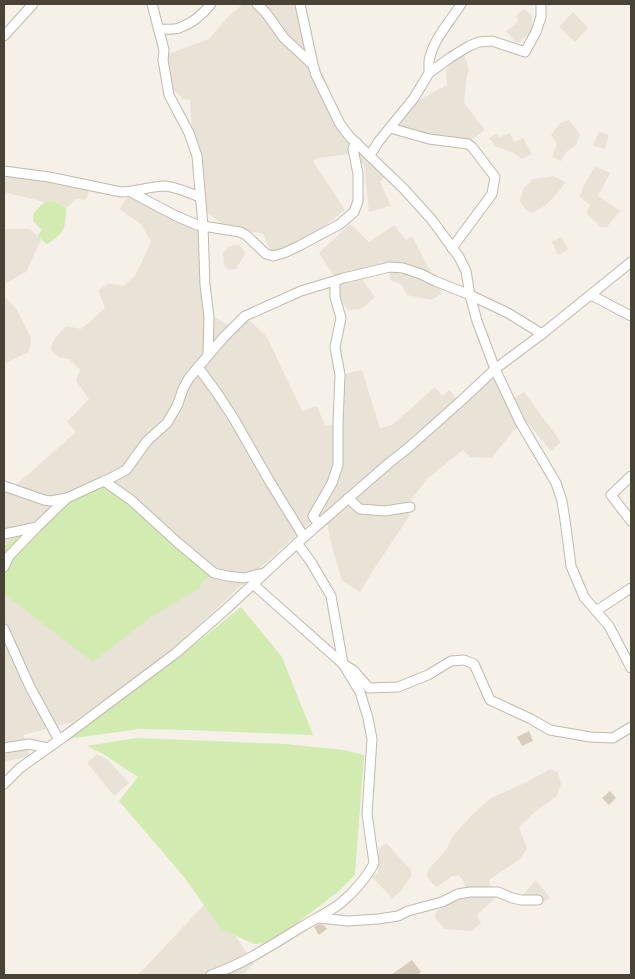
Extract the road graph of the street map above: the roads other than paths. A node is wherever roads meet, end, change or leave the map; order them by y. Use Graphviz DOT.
graph roads {
  1 [pos="33,4"];
  2 [pos="152,4"];
  3 [pos="211,4"];
  4 [pos="257,4"];
  5 [pos="300,4"];
  6 [pos="461,4"];
  7 [pos="541,4"];
  8 [pos="159,29"];
  9 [pos="4,36"];
  10 [pos="313,65"];
  11 [pos="429,73"];
  12 [pos="390,128"];
  13 [pos="357,143"];
  14 [pos="370,155"];
  15 [pos="4,171"];
  16 [pos="131,192"];
  17 [pos="200,197"];
  18 [pos="203,226"];
  19 [pos="452,248"];
  20 [pos="631,262"];
  21 [pos="335,280"];
  22 [pos="470,295"];
  23 [pos="591,295"];
  24 [pos="631,316"];
  25 [pos="542,334"];
  26 [pos="208,355"];
  27 [pos="198,367"];
  28 [pos="495,369"];
  29 [pos="631,476"];
  30 [pos="104,481"];
  31 [pos="4,486"];
  32 [pos="68,498"];
  33 [pos="348,498"];
  34 [pos="410,507"];
  35 [pos="631,521"];
  36 [pos="319,524"];
  37 [pos="37,527"];
  38 [pos="4,534"];
  39 [pos="300,540"];
  40 [pos="4,566"];
  41 [pos="264,573"];
  42 [pos="252,584"];
  43 [pos="631,588"];
  44 [pos="596,611"];
  45 [pos="4,630"];
  46 [pos="343,664"];
  47 [pos="631,668"];
  48 [pos="631,727"];
  49 [pos="60,740"];
  50 [pos="4,748"];
  51 [pos="48,748"];
  52 [pos="4,784"];
  53 [pos="538,900"];
  54 [pos="319,918"];
  55 [pos="211,975"];
  1 -- 9 [label="street"];
  2 -- 8 [label="street"];
  3 -- 8 [label="street"];
  4 -- 10 [label="street"];
  5 -- 10 [label="street"];
  6 -- 11 [label="street"];
  7 -- 11 [label="street"];
  8 -- 17 [label="street"];
  10 -- 13 [label="street"];
  11 -- 12 [label="street"];
  12 -- 14 [label="street"];
  12 -- 19 [label="street"];
  13 -- 14 [label="street"];
  13 -- 18 [label="street"];
  14 -- 19 [label="street"];
  15 -- 16 [label="street"];
  16 -- 17 [label="street"];
  16 -- 18 [label="street"];
  17 -- 18 [label="street"];
  18 -- 26 [label="street"];
  19 -- 22 [label="street"];
  20 -- 23 [label="street"];
  21 -- 22 [label="street"];
  21 -- 26 [label="street"];
  21 -- 36 [label="street"];
  22 -- 25 [label="street"];
  22 -- 28 [label="street"];
  23 -- 24 [label="street"];
  23 -- 25 [label="street"];
  25 -- 28 [label="street"];
  26 -- 27 [label="street"];
  27 -- 30 [label="street"];
  27 -- 39 [label="street"];
  28 -- 33 [label="street"];
  28 -- 44 [label="street"];
  29 -- 35 [label="street"];
  30 -- 32 [label="street"];
  30 -- 41 [label="street"];
  31 -- 32 [label="street"];
  32 -- 37 [label="street"];
  33 -- 34 [label="street"];
  33 -- 36 [label="street"];
  36 -- 39 [label="street"];
  37 -- 38 [label="street"];
  37 -- 40 [label="street"];
  39 -- 41 [label="street"];
  39 -- 46 [label="street"];
  41 -- 42 [label="street"];
  42 -- 46 [label="street"];
  42 -- 49 [label="street"];
  43 -- 44 [label="street"];
  44 -- 47 [label="street"];
  45 -- 49 [label="street"];
  46 -- 48 [label="street"];
  46 -- 54 [label="street"];
  49 -- 51 [label="street"];
  50 -- 51 [label="street"];
  51 -- 52 [label="street"];
  53 -- 54 [label="street"];
  54 -- 55 [label="street"];
}
